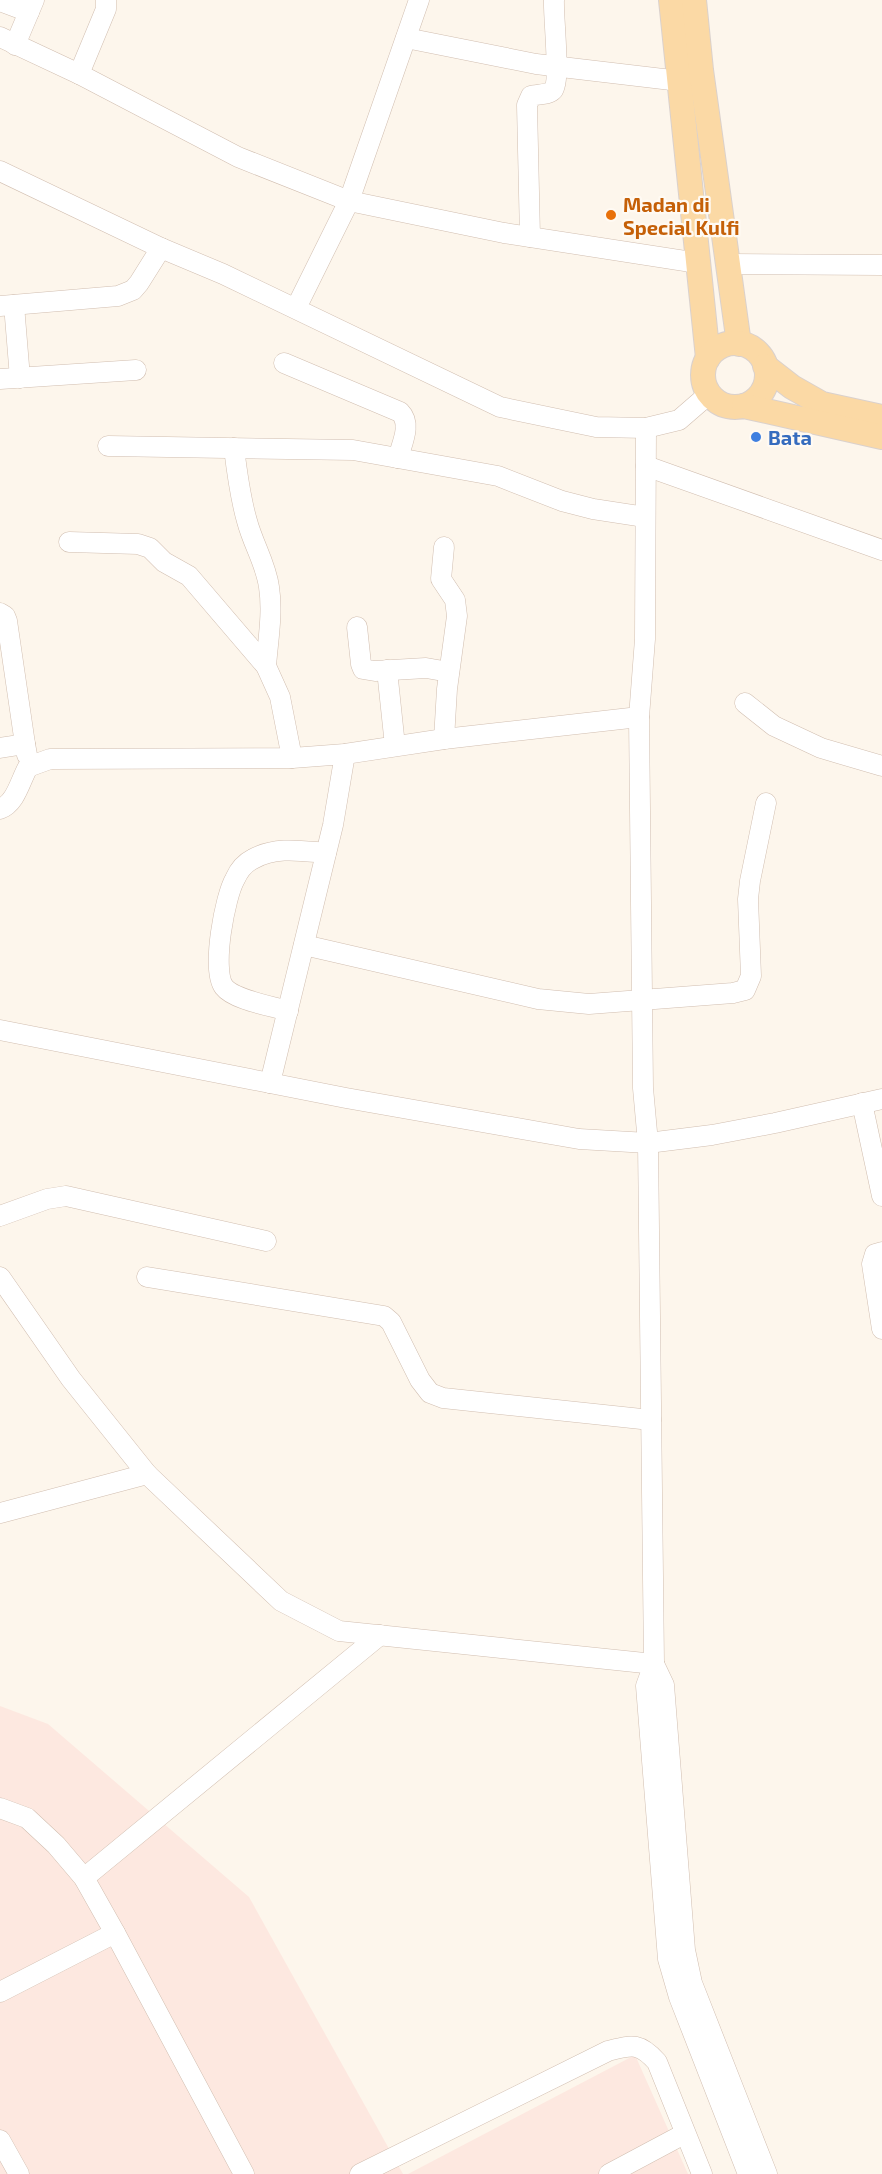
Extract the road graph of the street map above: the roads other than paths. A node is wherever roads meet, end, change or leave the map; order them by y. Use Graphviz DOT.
graph roads {
  1 [pos="106,0"];
  2 [pos="419,0"];
  3 [pos="554,0"];
  4 [pos="671,0"];
  5 [pos="694,0"];
  6 [pos="0,1"];
  7 [pos="31,6"];
  8 [pos="406,38"];
  9 [pos="8,41"];
  10 [pos="557,67"];
  11 [pos="79,74"];
  12 [pos="680,81"];
  13 [pos="0,171"];
  14 [pos="349,201"];
  15 [pos="530,237"];
  16 [pos="161,248"];
  17 [pos="698,263"];
  18 [pos="730,264"];
  19 [pos="882,265"];
  20 [pos="7,306"];
  21 [pos="296,308"];
  22 [pos="740,344"];
  23 [pos="708,358"];
  24 [pos="284,363"];
  25 [pos="765,366"];
  26 [pos="136,370"];
  27 [pos="20,378"];
  28 [pos="0,379"];
  29 [pos="709,394"];
  30 [pos="744,406"];
  31 [pos="882,417"];
  32 [pos="646,428"];
  33 [pos="882,437"];
  34 [pos="108,446"];
  35 [pos="234,448"];
  36 [pos="398,458"];
  37 [pos="646,466"];
  38 [pos="645,517"];
  39 [pos="69,542"];
  40 [pos="444,547"];
  41 [pos="882,550"];
  42 [pos="0,613"];
  43 [pos="357,627"];
  44 [pos="266,666"];
  45 [pos="387,670"];
  46 [pos="449,672"];
  47 [pos="745,703"];
  48 [pos="639,717"];
  49 [pos="444,739"];
  50 [pos="25,744"];
  51 [pos="395,746"];
  52 [pos="0,748"];
  53 [pos="345,754"];
  54 [pos="292,758"];
  55 [pos="882,766"];
  56 [pos="28,767"];
  57 [pos="766,803"];
  58 [pos="0,809"];
  59 [pos="326,853"];
  60 [pos="304,945"];
  61 [pos="642,1000"];
  62 [pos="288,1011"];
  63 [pos="0,1030"];
  64 [pos="270,1083"];
  65 [pos="882,1099"];
  66 [pos="862,1103"];
  67 [pos="648,1143"];
  68 [pos="882,1196"];
  69 [pos="0,1216"];
  70 [pos="266,1241"];
  71 [pos="882,1252"];
  72 [pos="0,1277"];
  73 [pos="147,1277"];
  74 [pos="882,1329"];
  75 [pos="651,1420"];
  76 [pos="147,1474"];
  77 [pos="0,1513"];
  78 [pos="380,1635"];
  79 [pos="654,1664"];
  80 [pos="0,1808"];
  81 [pos="84,1878"];
  82 [pos="115,1933"];
  83 [pos="0,1992"];
  84 [pos="684,2134"];
  85 [pos="0,2140"];
  86 [pos="368,2172"];
  87 [pos="19,2174"];
  88 [pos="244,2174"];
  89 [pos="609,2174"];
  90 [pos="702,2174"];
  91 [pos="748,2174"];
  92 [pos="767,2174"];
  1 -- 11 [label="street"];
  2 -- 8 [label="street"];
  3 -- 10 [label="street"];
  4 -- 12 [label="main road"];
  5 -- 18 [label="main road"];
  6 -- 7 [label="street"];
  7 -- 9 [label="street"];
  8 -- 10 [label="street"];
  8 -- 14 [label="street"];
  9 -- 11 [label="street"];
  10 -- 12 [label="street"];
  10 -- 15 [label="street"];
  11 -- 14 [label="street"];
  12 -- 17 [label="main road"];
  13 -- 16 [label="street"];
  14 -- 15 [label="street"];
  14 -- 21 [label="street"];
  15 -- 17 [label="street"];
  16 -- 20 [label="street"];
  16 -- 21 [label="street"];
  17 -- 23 [label="main road"];
  18 -- 19 [label="street"];
  18 -- 22 [label="main road"];
  20 -- 27 [label="street"];
  21 -- 32 [label="street"];
  22 -- 23 [label="main road"];
  22 -- 25 [label="main road"];
  23 -- 29 [label="main road"];
  24 -- 36 [label="street"];
  25 -- 30 [label="main road"];
  25 -- 31 [label="main road"];
  26 -- 27 [label="street"];
  27 -- 28 [label="street"];
  29 -- 30 [label="main road"];
  29 -- 32 [label="street"];
  30 -- 33 [label="main road"];
  32 -- 37 [label="street"];
  34 -- 35 [label="street"];
  35 -- 36 [label="street"];
  35 -- 44 [label="street"];
  36 -- 38 [label="street"];
  37 -- 38 [label="street"];
  37 -- 41 [label="street"];
  38 -- 48 [label="street"];
  39 -- 44 [label="street"];
  40 -- 46 [label="street"];
  42 -- 50 [label="street"];
  43 -- 45 [label="street"];
  44 -- 54 [label="street"];
  45 -- 46 [label="street"];
  45 -- 51 [label="street"];
  46 -- 49 [label="street"];
  47 -- 55 [label="street"];
  48 -- 49 [label="street"];
  48 -- 61 [label="street"];
  49 -- 51 [label="street"];
  50 -- 52 [label="street"];
  50 -- 56 [label="street"];
  51 -- 53 [label="street"];
  53 -- 54 [label="street"];
  53 -- 59 [label="street"];
  54 -- 56 [label="street"];
  56 -- 58 [label="street"];
  57 -- 61 [label="street"];
  59 -- 60 [label="street"];
  59 -- 62 [label="street"];
  60 -- 61 [label="street"];
  60 -- 62 [label="street"];
  61 -- 67 [label="street"];
  62 -- 64 [label="street"];
  63 -- 64 [label="street"];
  64 -- 67 [label="street"];
  65 -- 66 [label="street"];
  66 -- 67 [label="street"];
  66 -- 68 [label="street"];
  67 -- 75 [label="street"];
  69 -- 70 [label="street"];
  71 -- 74 [label="street"];
  72 -- 76 [label="street"];
  73 -- 75 [label="street"];
  75 -- 79 [label="street"];
  76 -- 77 [label="street"];
  76 -- 78 [label="street"];
  78 -- 79 [label="street"];
  78 -- 81 [label="street"];
  79 -- 91 [label="street"];
  79 -- 92 [label="street"];
  80 -- 81 [label="street"];
  81 -- 82 [label="street"];
  82 -- 83 [label="street"];
  82 -- 88 [label="street"];
  84 -- 86 [label="street"];
  84 -- 89 [label="street"];
  84 -- 90 [label="street"];
  85 -- 87 [label="street"];
}
